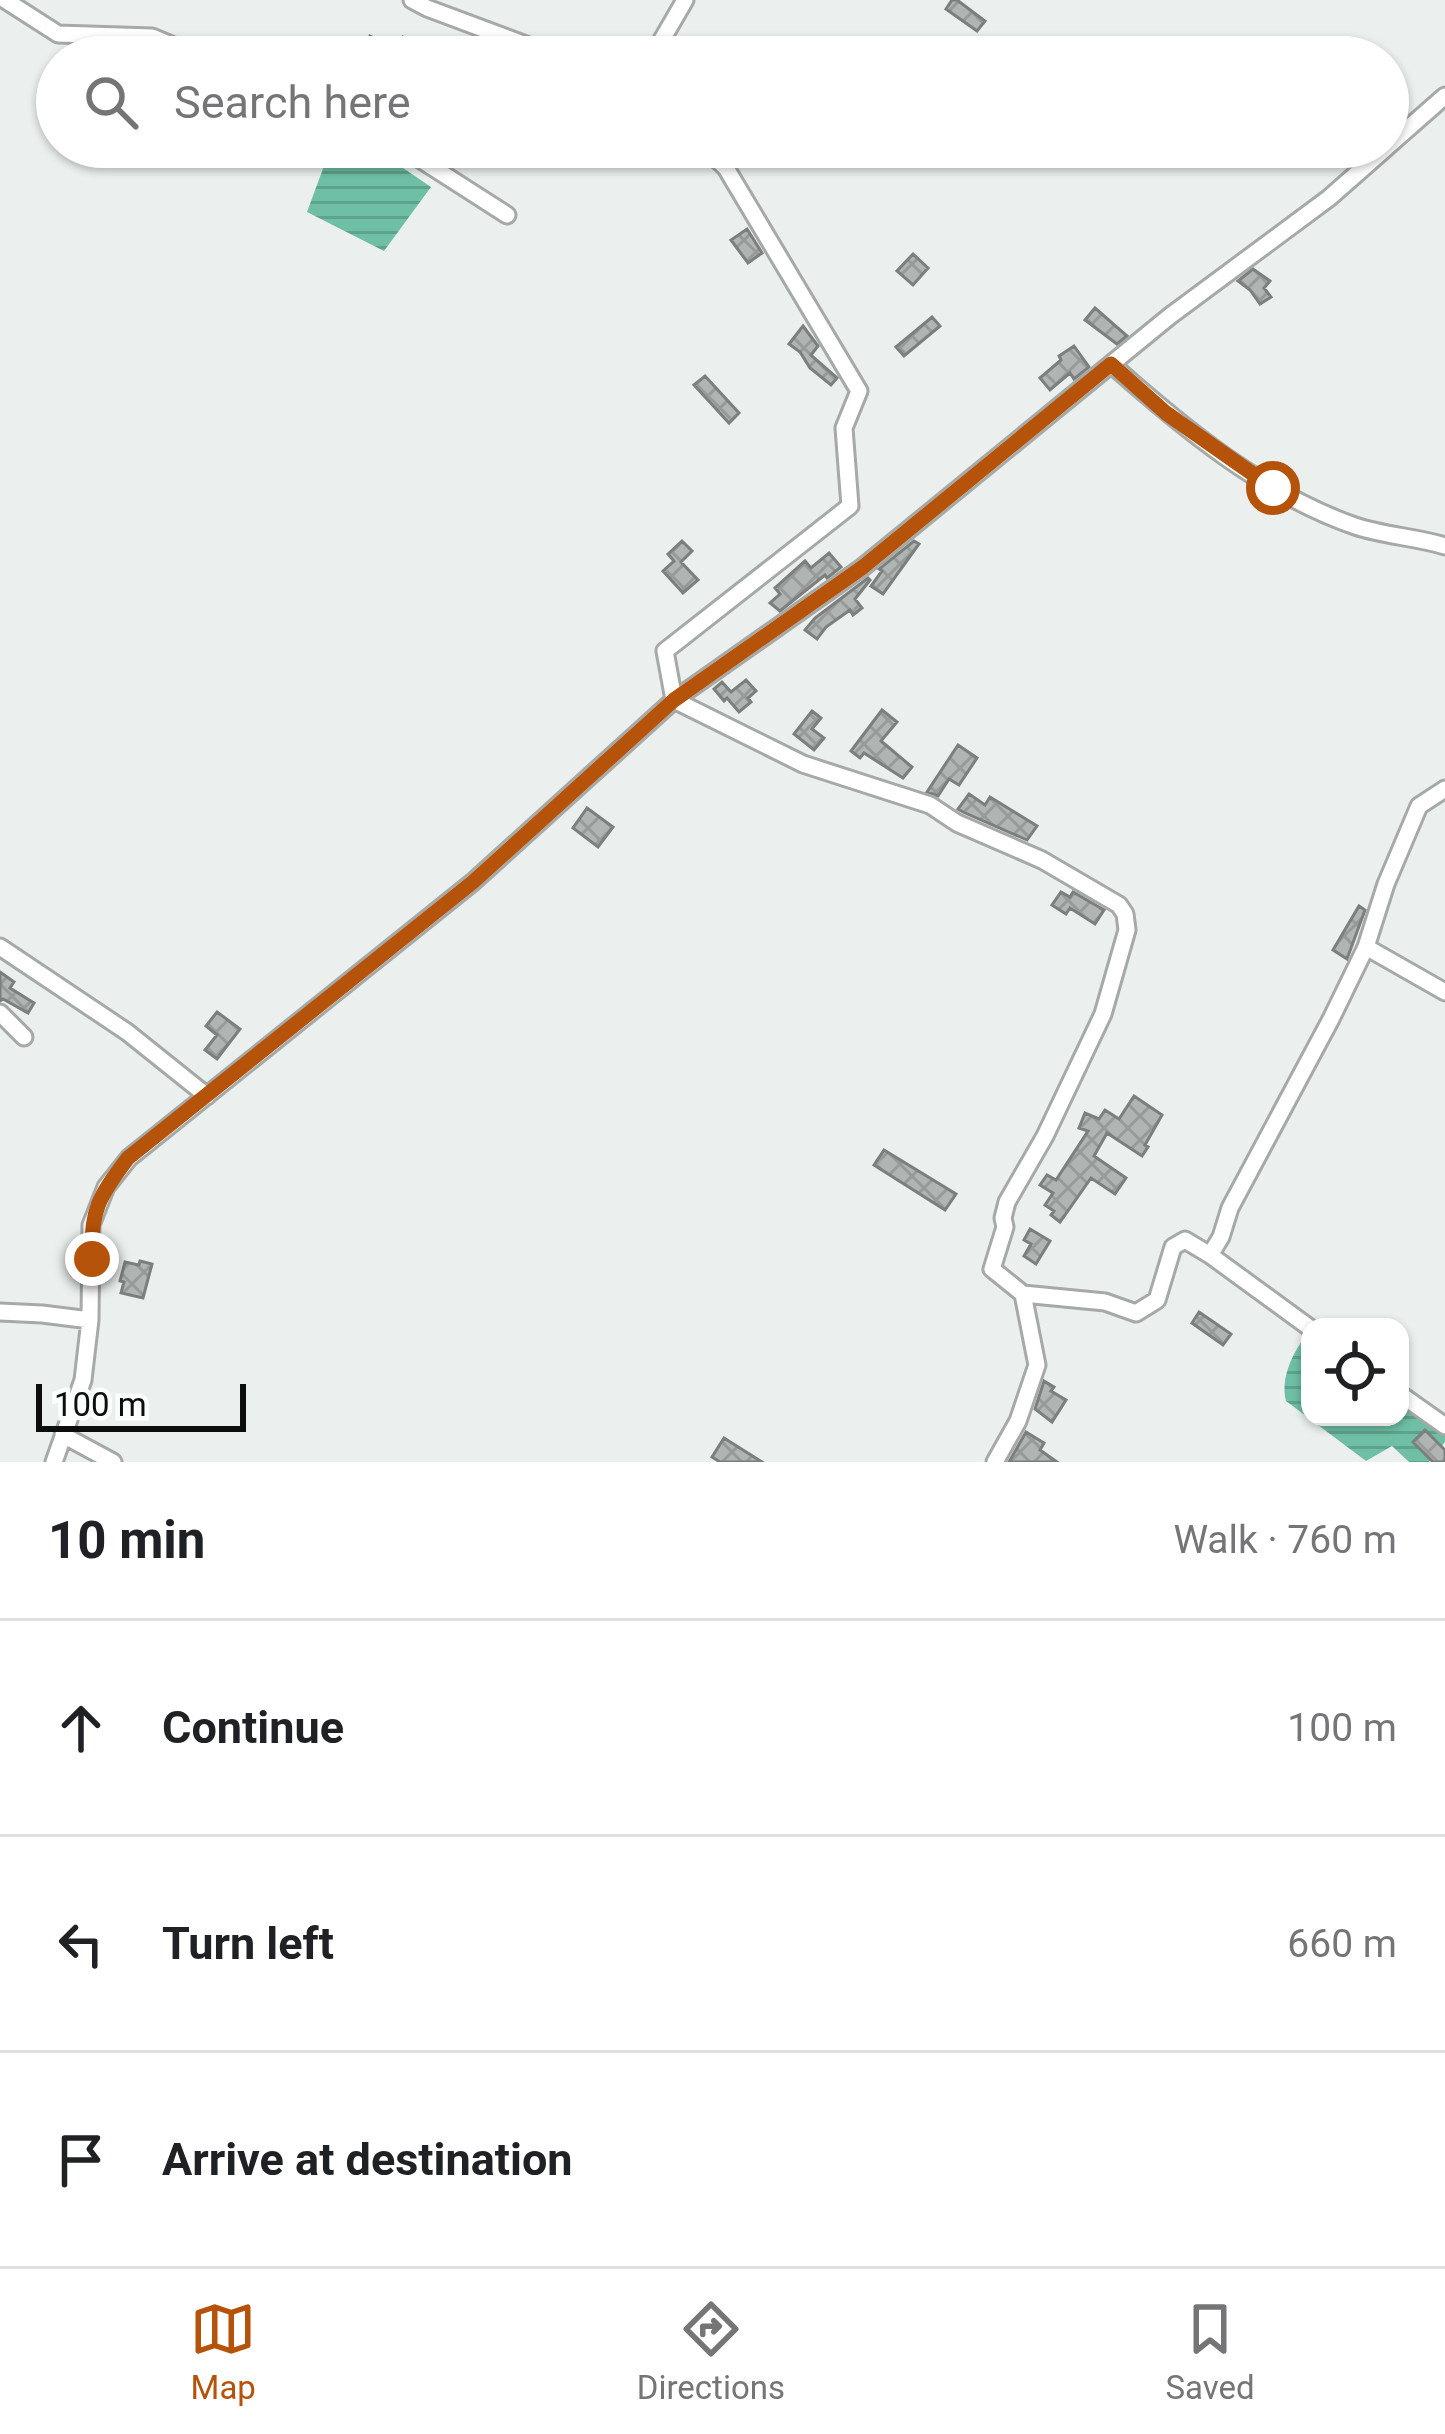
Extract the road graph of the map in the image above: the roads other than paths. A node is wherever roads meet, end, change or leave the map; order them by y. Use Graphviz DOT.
graph roads {
  1 [pos="5,0"];
  2 [pos="412,0"];
  3 [pos="685,0"];
  4 [pos="121,36"];
  5 [pos="502,36"];
  6 [pos="664,36"];
  7 [pos="1445,96"];
  8 [pos="1409,128"];
  9 [pos="434,168"];
  10 [pos="726,168"];
  11 [pos="1364,168"];
  12 [pos="507,215"];
  13 [pos="1111,364"];
  14 [pos="1445,546"];
  15 [pos="674,700"];
  16 [pos="1445,789"];
  17 [pos="1366,946"];
  18 [pos="0,947"];
  19 [pos="1445,992"];
  20 [pos="0,1013"];
  21 [pos="24,1037"];
  22 [pos="207,1096"];
  23 [pos="1210,1255"];
  24 [pos="1023,1294"];
  25 [pos="0,1312"];
  26 [pos="90,1321"];
  27 [pos="1301,1321"];
  28 [pos="1409,1400"];
  29 [pos="1445,1426"];
  30 [pos="63,1435"];
  31 [pos="54,1462"];
  32 [pos="112,1462"];
  33 [pos="995,1462"];
  1 -- 4 [label="street"];
  2 -- 5 [label="street"];
  3 -- 6 [label="street"];
  7 -- 8 [label="street"];
  9 -- 12 [label="street"];
  10 -- 15 [label="street"];
  11 -- 13 [label="street"];
  13 -- 14 [label="street"];
  13 -- 15 [label="street"];
  15 -- 22 [label="street"];
  15 -- 24 [label="street"];
  16 -- 17 [label="street"];
  17 -- 19 [label="street"];
  17 -- 23 [label="street"];
  18 -- 22 [label="street"];
  20 -- 21 [label="street"];
  22 -- 26 [label="street"];
  23 -- 24 [label="street"];
  23 -- 27 [label="street"];
  24 -- 33 [label="street"];
  25 -- 26 [label="street"];
  26 -- 30 [label="street"];
  28 -- 29 [label="street"];
  30 -- 31 [label="street"];
  30 -- 32 [label="street"];
}
